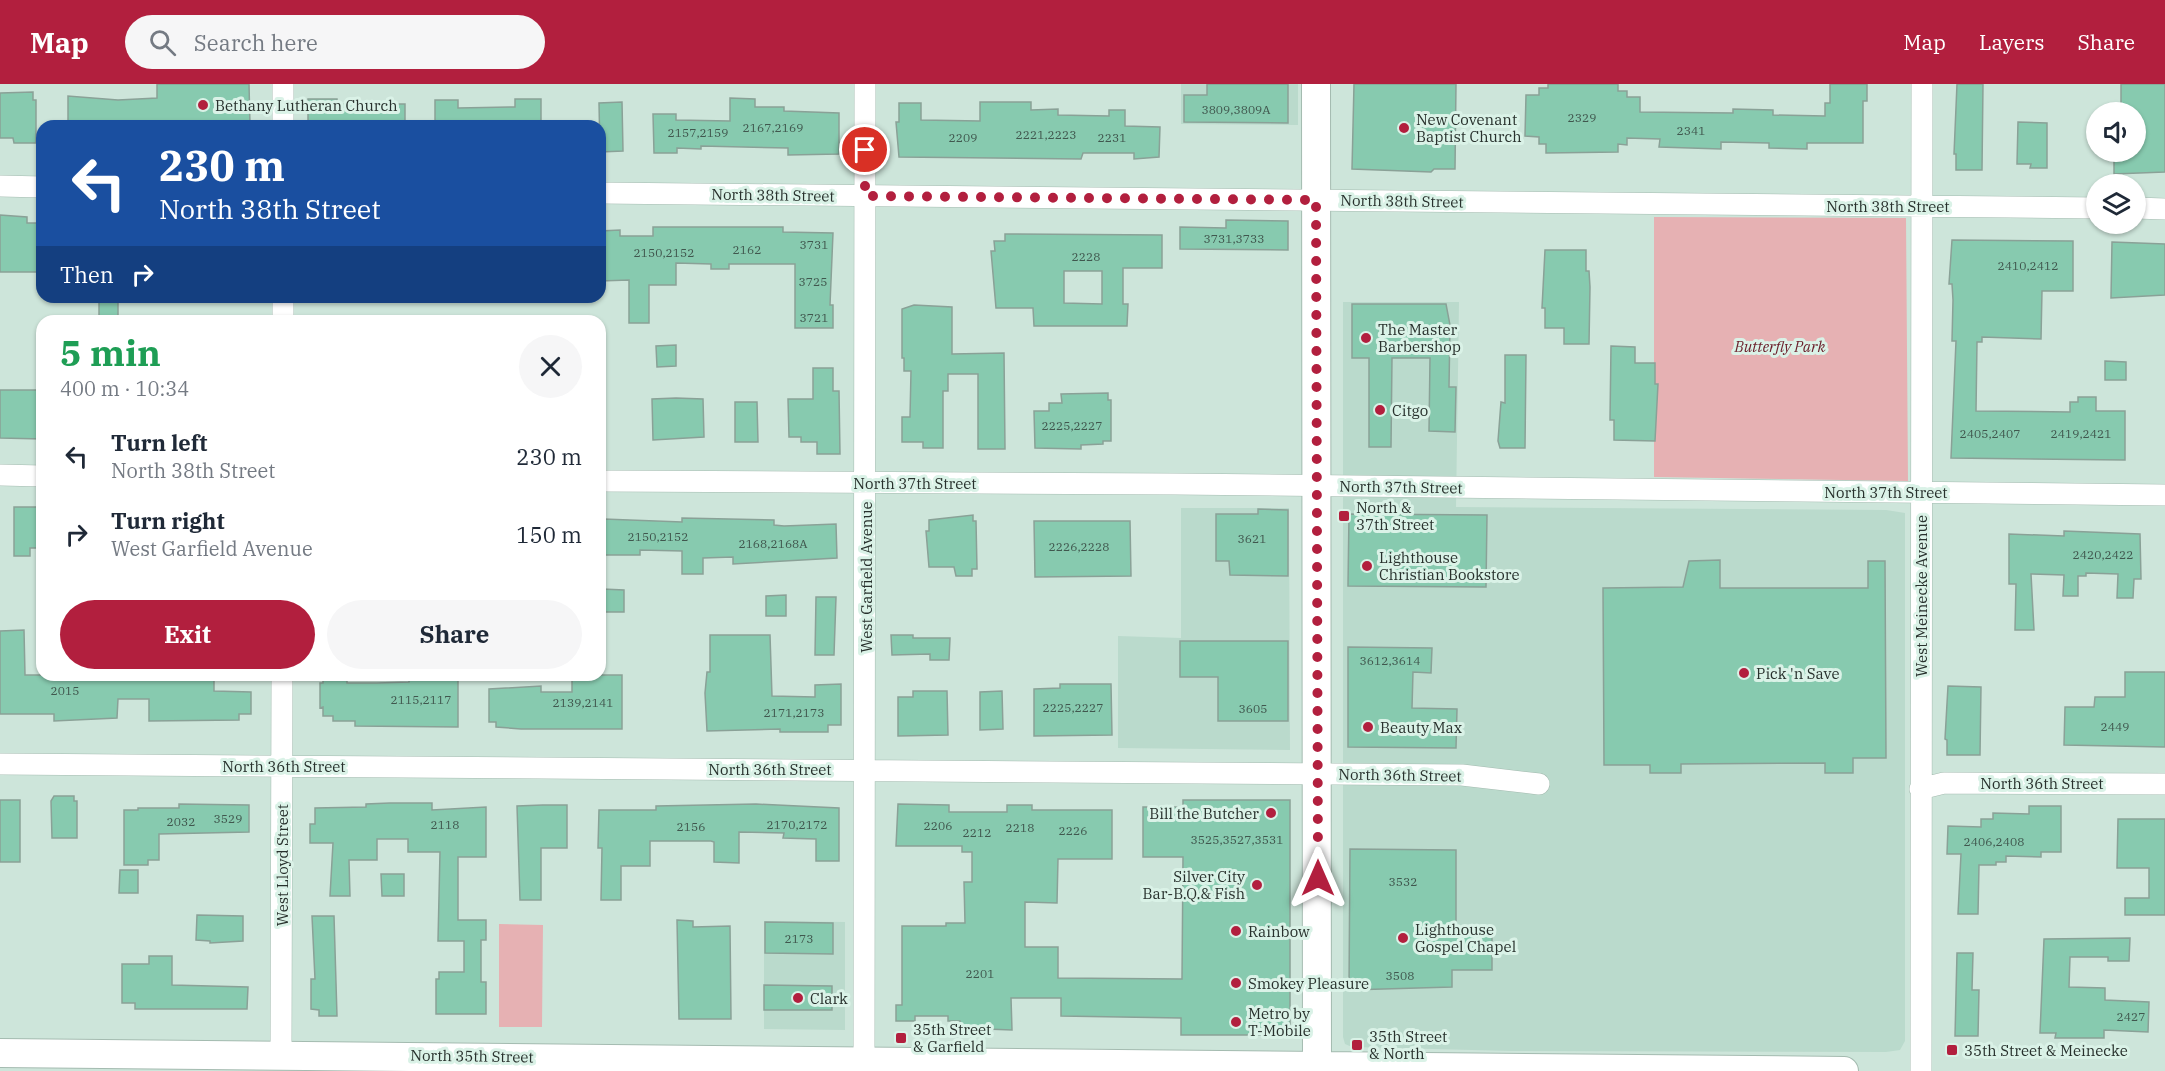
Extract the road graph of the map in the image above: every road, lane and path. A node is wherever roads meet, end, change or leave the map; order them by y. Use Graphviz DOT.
graph roads {
  1 [pos="283,84"];
  2 [pos="866,84"];
  3 [pos="1316,84"];
  4 [pos="1922,84"];
  5 [pos="283,120"];
  6 [pos="0,186"];
  7 [pos="36,187"];
  8 [pos="606,193"];
  9 [pos="865,196"];
  10 [pos="1316,200"];
  11 [pos="1921,206"];
  12 [pos="2086,208"];
  13 [pos="2146,208"];
  14 [pos="2165,209"];
  15 [pos="0,475"];
  16 [pos="36,476"];
  17 [pos="606,481"];
  18 [pos="867,483"];
  19 [pos="1316,486"];
  20 [pos="1921,492"];
  21 [pos="2165,495"];
  22 [pos="282,681"];
  23 [pos="0,764"];
  24 [pos="282,766"];
  25 [pos="866,769"];
  26 [pos="1319,774"];
  27 [pos="1539,784"];
  28 [pos="2165,784"];
  29 [pos="1920,789"];
  30 [pos="0,1053"];
  31 [pos="281,1056"];
  32 [pos="422,1064"];
  33 [pos="864,1065"];
  34 [pos="1317,1069"];
  35 [pos="1844,1071"];
  36 [pos="1921,1071"];
  1 -- 5 [label="street"];
  2 -- 9 [label="street, West Garfield Avenue"];
  3 -- 10 [label="main road"];
  4 -- 11 [label="street, West Meinecke Avenue"];
  6 -- 7 [label="street"];
  8 -- 9 [label="street, North 38th Street"];
  9 -- 10 [label="street, North 38th Street"];
  9 -- 18 [label="street, West Garfield Avenue"];
  10 -- 11 [label="street, North 38th Street"];
  10 -- 19 [label="main road"];
  11 -- 12 [label="street, North 38th Street"];
  11 -- 20 [label="street, West Meinecke Avenue"];
  13 -- 14 [label="street"];
  15 -- 16 [label="street"];
  17 -- 18 [label="street, North 37th Street"];
  18 -- 19 [label="street, North 37th Street"];
  18 -- 25 [label="street, West Garfield Avenue"];
  19 -- 20 [label="street, North 37th Street"];
  19 -- 26 [label="main road"];
  20 -- 21 [label="street, North 37th Street"];
  20 -- 29 [label="street, West Meinecke Avenue"];
  22 -- 24 [label="street, West Lloyd Street"];
  23 -- 24 [label="street, North 36th Street"];
  24 -- 25 [label="street, North 36th Street"];
  24 -- 31 [label="street, West Lloyd Street"];
  25 -- 26 [label="street, North 36th Street"];
  25 -- 33 [label="street, West Garfield Avenue"];
  26 -- 27 [label="street, North 36th Street"];
  26 -- 34 [label="main road"];
  28 -- 29 [label="street, North 36th Street"];
  29 -- 36 [label="street, West Meinecke Avenue"];
  30 -- 31 [label="main road, North 35th Street"];
  31 -- 32 [label="main road, North 35th Street"];
  32 -- 33 [label="main road, North 35th Street"];
  33 -- 34 [label="main road, North 35th Street"];
  34 -- 35 [label="main road, North 35th Street"];
}
